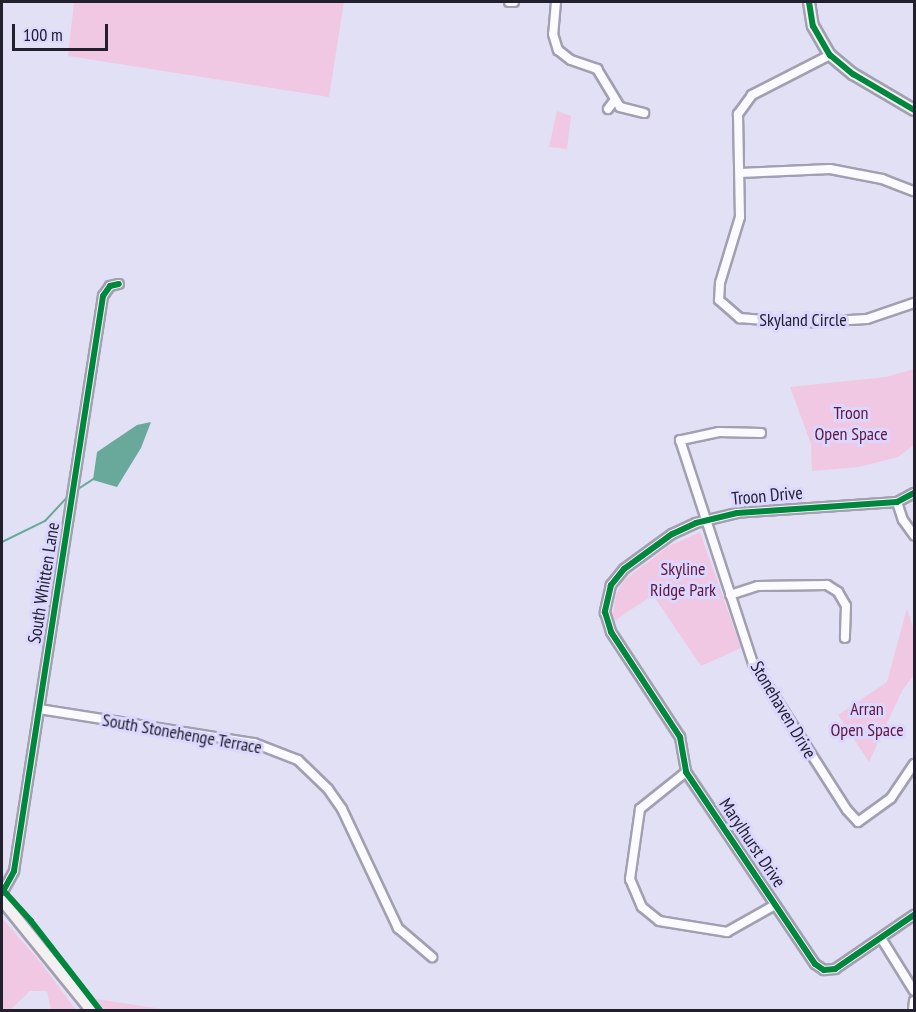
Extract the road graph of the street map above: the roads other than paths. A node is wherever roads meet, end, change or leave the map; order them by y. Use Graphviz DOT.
graph roads {
  1 [pos="509,2"];
  2 [pos="514,2"];
  3 [pos="556,2"];
  4 [pos="809,2"];
  5 [pos="830,55"];
  6 [pos="615,101"];
  7 [pos="608,109"];
  8 [pos="915,110"];
  9 [pos="644,113"];
  10 [pos="740,173"];
  11 [pos="915,191"];
  12 [pos="119,284"];
  13 [pos="915,303"];
  14 [pos="761,433"];
  15 [pos="915,493"];
  16 [pos="897,502"];
  17 [pos="705,520"];
  18 [pos="915,535"];
  19 [pos="730,595"];
  20 [pos="612,634"];
  21 [pos="845,638"];
  22 [pos="39,709"];
  23 [pos="915,764"];
  24 [pos="686,772"];
  25 [pos="2,893"];
  26 [pos="2,900"];
  27 [pos="775,905"];
  28 [pos="915,915"];
  29 [pos="881,938"];
  30 [pos="432,957"];
  31 [pos="915,991"];
  32 [pos="915,1001"];
  33 [pos="91,1011"];
  34 [pos="913,1011"];
  1 -- 2 [label="street"];
  3 -- 6 [label="street"];
  4 -- 5 [label="street"];
  5 -- 8 [label="street"];
  5 -- 10 [label="street, Skyland Circle"];
  6 -- 7 [label="street"];
  6 -- 9 [label="street"];
  10 -- 11 [label="street"];
  10 -- 13 [label="street, Skyland Circle"];
  12 -- 22 [label="street, South Whitten Lane"];
  14 -- 17 [label="street, Stonehaven Drive"];
  15 -- 16 [label="street, Troon Drive"];
  16 -- 17 [label="street, Troon Drive"];
  16 -- 18 [label="street"];
  17 -- 19 [label="street, Stonehaven Drive"];
  17 -- 20 [label="street, Troon Drive"];
  19 -- 21 [label="street"];
  19 -- 23 [label="street, Stonehaven Drive"];
  20 -- 24 [label="street, Marylhurst Drive"];
  22 -- 25 [label="street, South Whitten Lane"];
  22 -- 30 [label="street, South Stonehenge Terrace"];
  24 -- 27 [label="street, Marylhurst Drive"];
  24 -- 27 [label="street"];
  26 -- 33 [label="street"];
  27 -- 29 [label="street, Marylhurst Drive"];
  28 -- 29 [label="street, Marylhurst Drive"];
  29 -- 31 [label="street"];
  32 -- 34 [label="street"];
}
